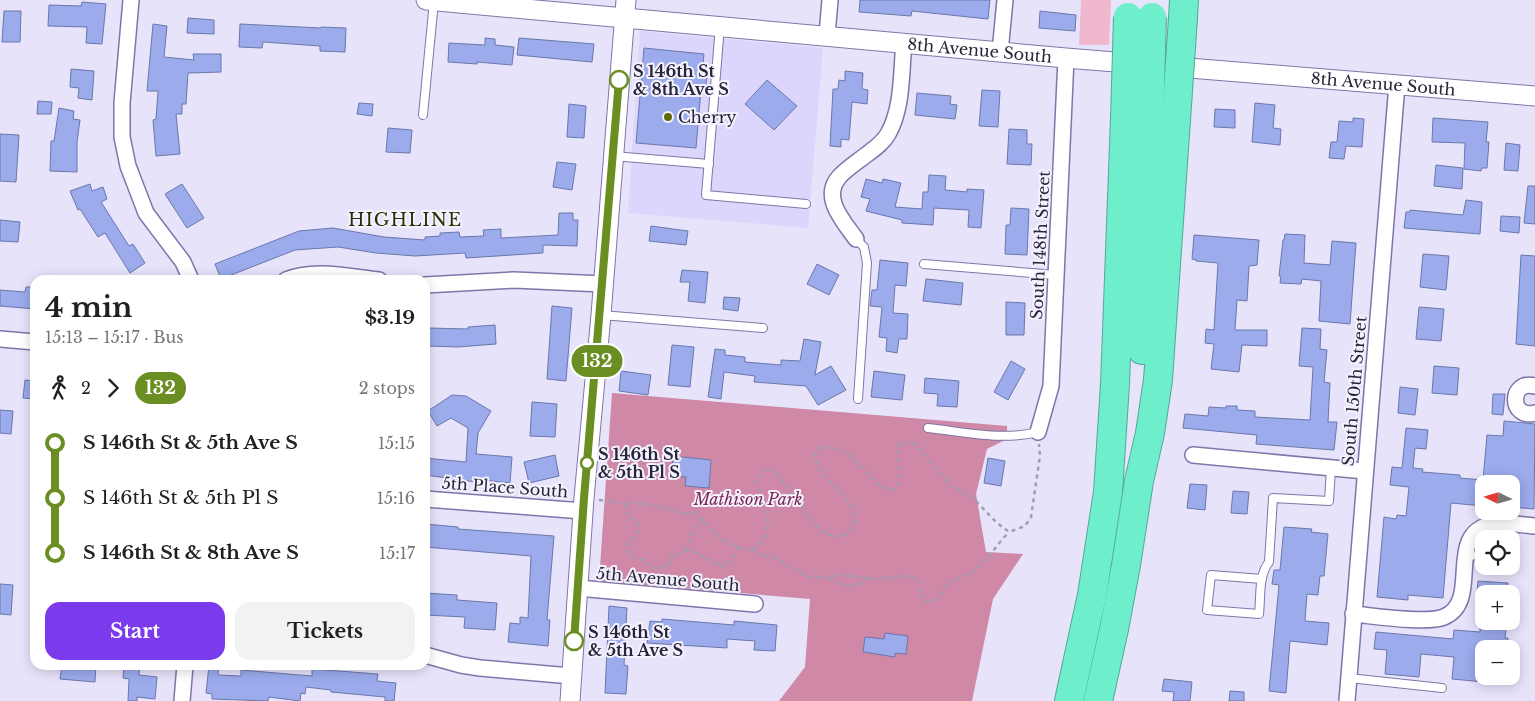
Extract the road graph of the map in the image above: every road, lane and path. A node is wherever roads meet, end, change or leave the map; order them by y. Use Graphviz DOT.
graph roads {
  1 [pos="131,0"];
  2 [pos="430,0"];
  3 [pos="830,0"];
  4 [pos="1005,0"];
  5 [pos="625,8"];
  6 [pos="1140,8"];
  7 [pos="1184,9"];
  8 [pos="720,26"];
  9 [pos="826,35"];
  10 [pos="904,43"];
  11 [pos="1000,52"];
  12 [pos="1066,58"];
  13 [pos="1397,84"];
  14 [pos="1535,96"];
  15 [pos="423,115"];
  16 [pos="1137,118"];
  17 [pos="613,156"];
  18 [pos="708,164"];
  19 [pos="806,204"];
  20 [pos="856,238"];
  21 [pos="924,264"];
  22 [pos="1056,274"];
  23 [pos="189,275"];
  24 [pos="304,275"];
  25 [pos="325,275"];
  26 [pos="603,284"];
  27 [pos="430,285"];
  28 [pos="601,315"];
  29 [pos="763,328"];
  30 [pos="0,338"];
  31 [pos="30,341"];
  32 [pos="1535,386"];
  33 [pos="858,399"];
  34 [pos="1535,413"];
  35 [pos="928,428"];
  36 [pos="1038,432"];
  37 [pos="1193,455"];
  38 [pos="1332,468"];
  39 [pos="1365,471"];
  40 [pos="1139,482"];
  41 [pos="430,498"];
  42 [pos="599,500"];
  43 [pos="625,504"];
  44 [pos="583,511"];
  45 [pos="703,522"];
  46 [pos="1535,526"];
  47 [pos="1009,532"];
  48 [pos="738,548"];
  49 [pos="752,549"];
  50 [pos="687,550"];
  51 [pos="1466,554"];
  52 [pos="1475,555"];
  53 [pos="827,577"];
  54 [pos="866,578"];
  55 [pos="1262,579"];
  56 [pos="578,588"];
  57 [pos="755,604"];
  58 [pos="1354,614"];
  59 [pos="430,656"];
  60 [pos="185,670"];
  61 [pos="572,676"];
  62 [pos="1349,678"];
  63 [pos="1442,688"];
  64 [pos="182,701"];
  65 [pos="570,701"];
  66 [pos="1070,701"];
  67 [pos="1098,701"];
  68 [pos="1347,701"];
  1 -- 23 [label="street"];
  2 -- 5 [label="street, 8th Avenue South"];
  2 -- 15 [label="lane"];
  3 -- 9 [label="street"];
  4 -- 11 [label="street"];
  5 -- 8 [label="street, 8th Avenue South"];
  5 -- 17 [label="street"];
  6 -- 16 [label="highway, bridge"];
  7 -- 40 [label="highway, bridge"];
  8 -- 9 [label="street, 8th Avenue South"];
  8 -- 18 [label="lane"];
  9 -- 10 [label="street, 8th Avenue South"];
  10 -- 11 [label="street, 8th Avenue South"];
  10 -- 20 [label="street"];
  11 -- 12 [label="street, 8th Avenue South"];
  12 -- 13 [label="street, 8th Avenue South"];
  12 -- 22 [label="street, South 148th Street"];
  13 -- 14 [label="street, 8th Avenue South"];
  13 -- 39 [label="street, South 150th Street"];
  16 -- 40 [label="highway"];
  16 -- 66 [label="highway"];
  17 -- 18 [label="lane"];
  17 -- 26 [label="street"];
  18 -- 19 [label="lane"];
  20 -- 33 [label="lane"];
  21 -- 22 [label="lane"];
  22 -- 36 [label="street, South 148th Street"];
  24 -- 25 [label="street"];
  26 -- 27 [label="street"];
  26 -- 28 [label="street"];
  28 -- 29 [label="lane"];
  28 -- 44 [label="street"];
  30 -- 31 [label="street"];
  32 -- 34 [label="street"];
  35 -- 36 [label="lane"];
  36 -- 47 [label="path"];
  37 -- 38 [label="street"];
  38 -- 39 [label="street"];
  38 -- 55 [label="lane"];
  39 -- 58 [label="street, South 150th Street"];
  40 -- 67 [label="highway"];
  41 -- 44 [label="street, 5th Place South"];
  42 -- 43 [label="path"];
  43 -- 45 [label="path"];
  43 -- 50 [label="path"];
  44 -- 56 [label="street"];
  45 -- 48 [label="path"];
  45 -- 50 [label="path"];
  46 -- 51 [label="street"];
  47 -- 49 [label="path"];
  47 -- 54 [label="path"];
  48 -- 49 [label="path"];
  48 -- 50 [label="path"];
  49 -- 53 [label="path"];
  51 -- 52 [label="lane"];
  51 -- 58 [label="street"];
  53 -- 54 [label="path"];
  53 -- 54 [label="path"];
  55 -- 55 [label="lane"];
  56 -- 57 [label="street, 5th Avenue South"];
  56 -- 61 [label="street"];
  58 -- 62 [label="street, South 150th Street"];
  59 -- 61 [label="street"];
  60 -- 64 [label="street"];
  61 -- 65 [label="street"];
  62 -- 63 [label="lane"];
  62 -- 68 [label="street, South 150th Street"];
}
